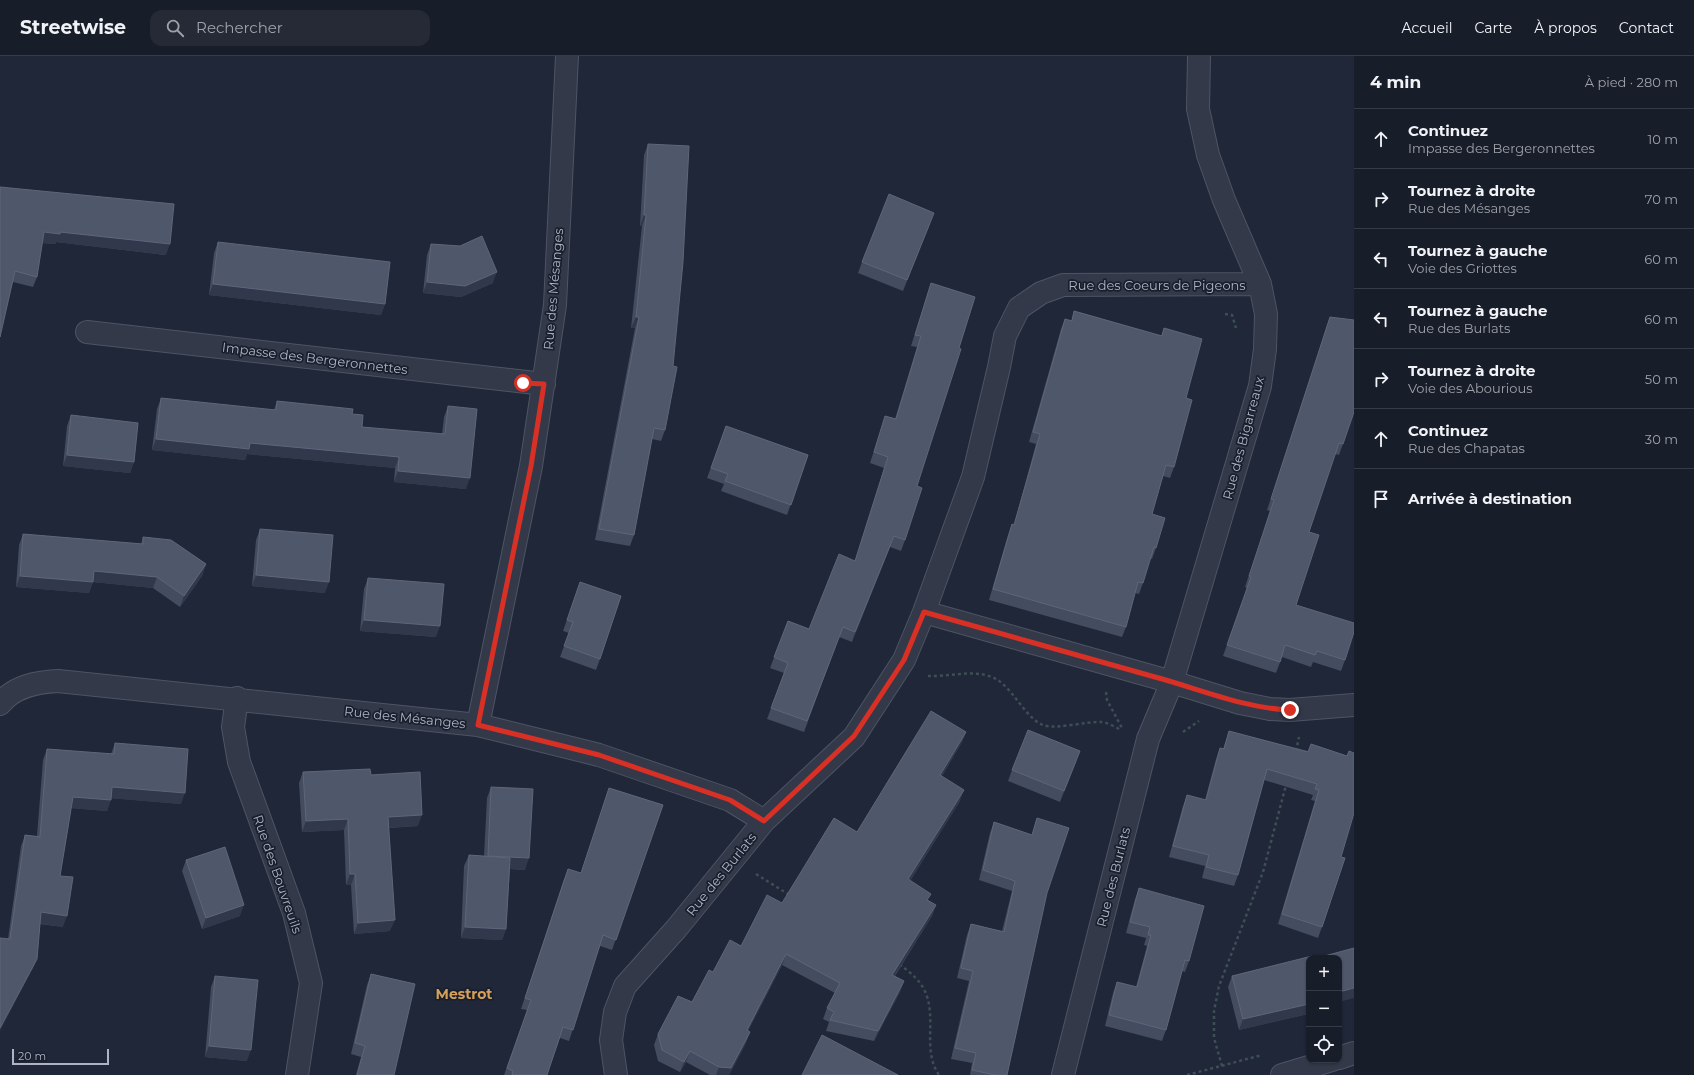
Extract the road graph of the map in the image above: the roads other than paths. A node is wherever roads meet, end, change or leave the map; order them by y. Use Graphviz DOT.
graph roads {
  1 [pos="567,56"];
  2 [pos="1199,56"];
  3 [pos="1260,284"];
  4 [pos="87,332"];
  5 [pos="544,384"];
  6 [pos="924,612"];
  7 [pos="1172,682"];
  8 [pos="237,698"];
  9 [pos="0,704"];
  10 [pos="1354,705"];
  11 [pos="478,725"];
  12 [pos="764,821"];
  13 [pos="1354,1053"];
  14 [pos="1342,1057"];
  15 [pos="1322,1063"];
  16 [pos="297,1075"];
  17 [pos="616,1075"];
  18 [pos="1064,1075"];
  19 [pos="1282,1075"];
  1 -- 5 [label="street, Rue des Mésanges"];
  2 -- 3 [label="street, Rue des Bigarreaux"];
  3 -- 6 [label="street, Rue des Coeurs de Pigeons"];
  3 -- 7 [label="street, Rue des Bigarreaux"];
  4 -- 5 [label="street, Impasse des Bergeronnettes"];
  5 -- 11 [label="street, Rue des Mésanges"];
  6 -- 7 [label="street"];
  6 -- 12 [label="street, Rue des Burlats"];
  7 -- 10 [label="street"];
  7 -- 18 [label="street, Rue des Burlats"];
  8 -- 9 [label="street, Rue des Mésanges"];
  8 -- 11 [label="street, Rue des Mésanges"];
  8 -- 16 [label="street, Rue des Bouvreuils"];
  11 -- 12 [label="street"];
  12 -- 17 [label="street, Rue des Burlats"];
  13 -- 14 [label="street"];
  15 -- 19 [label="street"];
}
